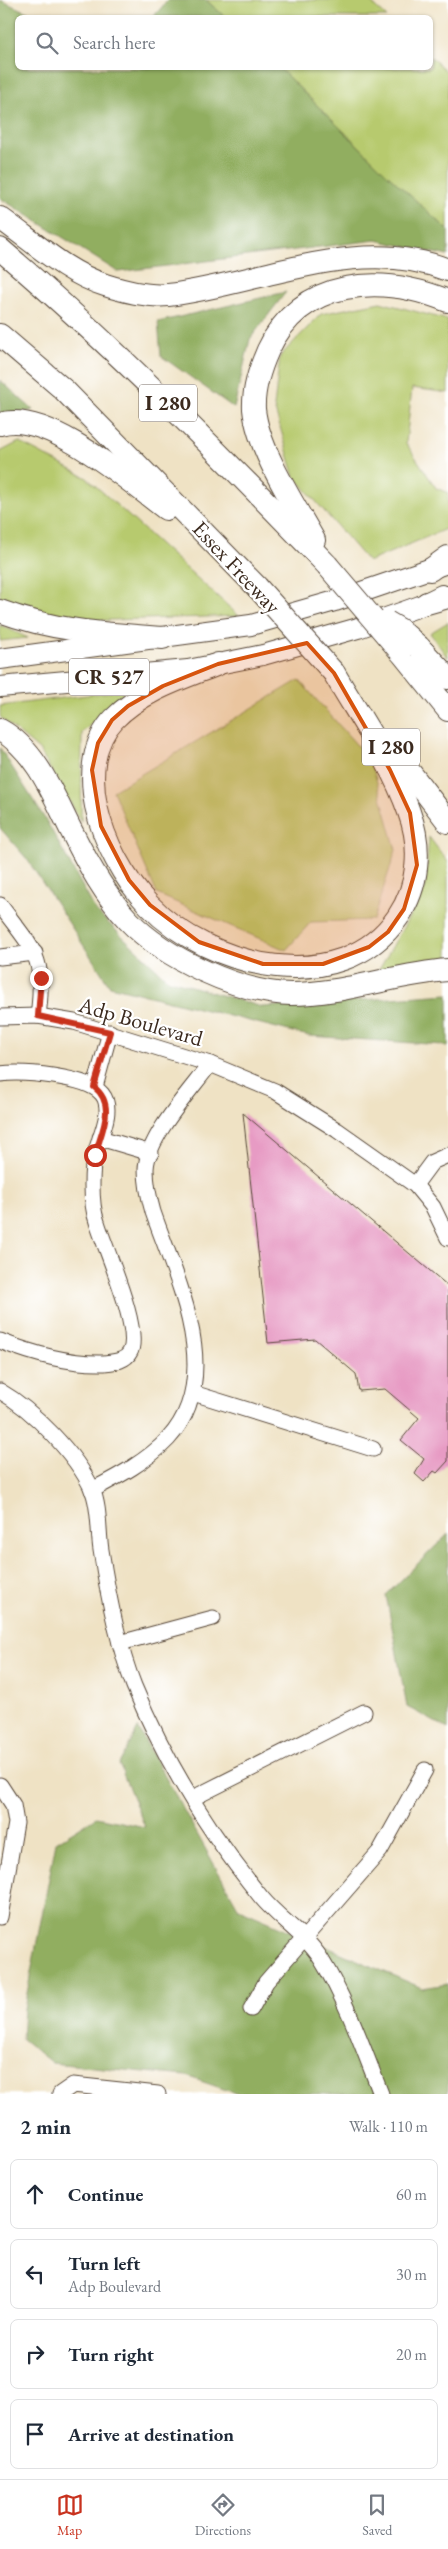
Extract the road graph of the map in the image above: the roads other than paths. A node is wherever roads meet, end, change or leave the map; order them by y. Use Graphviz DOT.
graph roads {
  1 [pos="0,218"];
  2 [pos="0,250"];
  3 [pos="448,270"];
  4 [pos="448,301"];
  5 [pos="0,335"];
  6 [pos="0,424"];
  7 [pos="227,555"];
  8 [pos="442,563"];
  9 [pos="327,565"];
  10 [pos="448,592"];
  11 [pos="438,600"];
  12 [pos="0,611"];
  13 [pos="163,638"];
  14 [pos="410,650"];
  15 [pos="0,659"];
  16 [pos="218,664"];
  17 [pos="334,673"];
  18 [pos="448,678"];
  19 [pos="0,687"];
  20 [pos="448,710"];
  21 [pos="0,730"];
  22 [pos="448,822"];
  23 [pos="0,905"];
  24 [pos="35,953"];
  25 [pos="0,957"];
  26 [pos="448,970"];
  27 [pos="38,1016"];
  28 [pos="0,1017"];
  29 [pos="110,1032"];
  30 [pos="210,1064"];
  31 [pos="0,1074"];
  32 [pos="94,1087"];
  33 [pos="100,1138"];
  34 [pos="151,1153"];
  35 [pos="448,1155"];
  36 [pos="415,1185"];
  37 [pos="448,1238"];
  38 [pos="0,1341"];
  39 [pos="0,1391"];
  40 [pos="193,1393"];
  41 [pos="373,1450"];
  42 [pos="92,1490"];
  43 [pos="213,1618"];
  44 [pos="120,1643"];
  45 [pos="364,1712"];
  46 [pos="425,1770"];
  47 [pos="0,1784"];
  48 [pos="193,1798"];
  49 [pos="0,1917"];
  50 [pos="303,1938"];
  51 [pos="251,2009"];
  52 [pos="60,2094"];
  53 [pos="158,2094"];
  54 [pos="382,2094"];
  1 -- 3 [label="highway"];
  2 -- 9 [label="highway, I 280"];
  4 -- 9 [label="highway"];
  5 -- 7 [label="highway, Essex Freeway / I 280"];
  6 -- 7 [label="highway"];
  7 -- 17 [label="highway, Essex Freeway / I 280, bridge"];
  8 -- 13 [label="main road, CR 527"];
  9 -- 14 [label="highway, I 280, bridge"];
  10 -- 11 [label="main road, CR 527"];
  11 -- 16 [label="main road, CR 527"];
  12 -- 13 [label="highway"];
  13 -- 15 [label="main road, CR 527"];
  14 -- 18 [label="highway"];
  14 -- 20 [label="highway, I 280"];
  16 -- 17 [label="highway"];
  16 -- 19 [label="main road, CR 527"];
  17 -- 22 [label="highway, Essex Freeway / I 280"];
  21 -- 26 [label="highway"];
  23 -- 24 [label="street"];
  24 -- 25 [label="street"];
  24 -- 27 [label="street"];
  27 -- 28 [label="street, Adp Boulevard"];
  27 -- 29 [label="street, Adp Boulevard"];
  29 -- 30 [label="street, Adp Boulevard"];
  29 -- 32 [label="street"];
  30 -- 34 [label="street"];
  30 -- 36 [label="street, Adp Boulevard"];
  31 -- 32 [label="street"];
  32 -- 33 [label="street"];
  33 -- 34 [label="street"];
  33 -- 38 [label="street"];
  34 -- 40 [label="street"];
  35 -- 36 [label="street"];
  36 -- 37 [label="street, Adp Boulevard"];
  39 -- 42 [label="street"];
  40 -- 41 [label="street"];
  40 -- 42 [label="street"];
  42 -- 44 [label="street"];
  43 -- 44 [label="street"];
  44 -- 48 [label="street"];
  45 -- 48 [label="street"];
  46 -- 50 [label="street"];
  47 -- 49 [label="street"];
  48 -- 50 [label="street"];
  50 -- 51 [label="street"];
  50 -- 54 [label="street"];
  52 -- 53 [label="street"];
}
